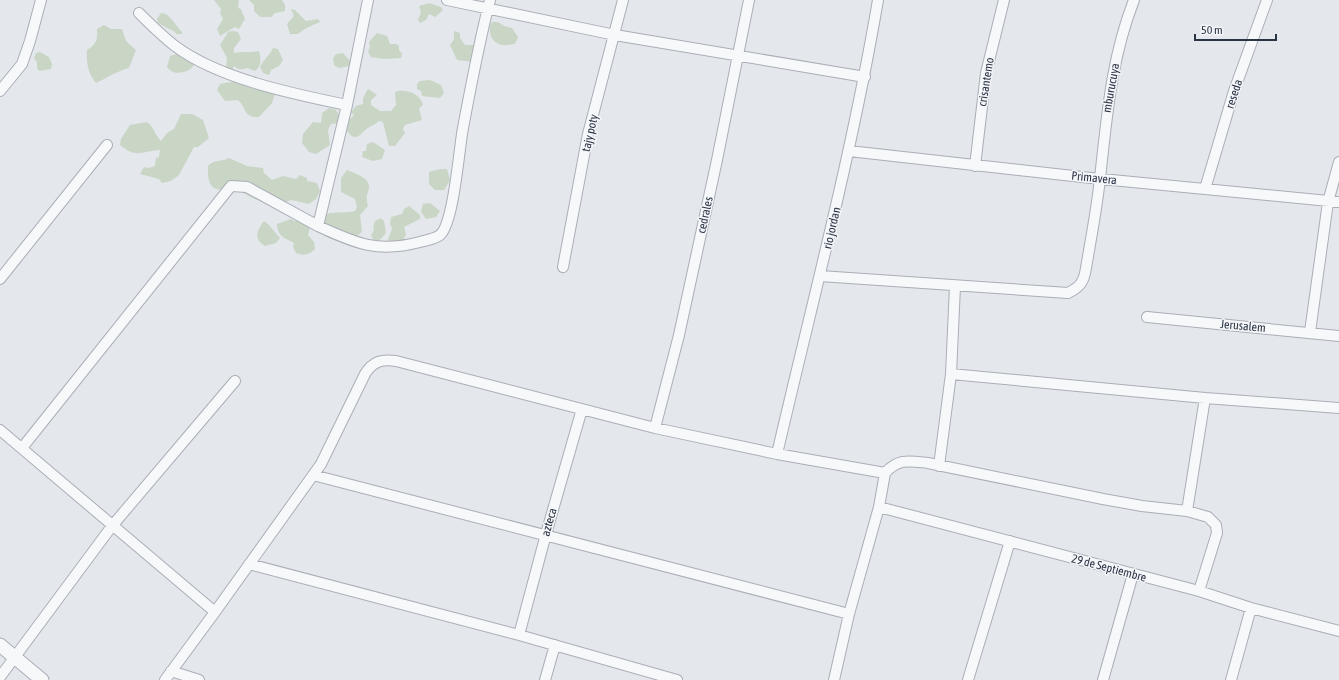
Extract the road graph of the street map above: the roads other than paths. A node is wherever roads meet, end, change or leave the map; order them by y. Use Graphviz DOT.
graph roads {
  1 [pos="41,0"];
  2 [pos="368,0"];
  3 [pos="447,0"];
  4 [pos="623,0"];
  5 [pos="749,0"];
  6 [pos="878,0"];
  7 [pos="1004,0"];
  8 [pos="1134,0"];
  9 [pos="1267,0"];
  10 [pos="489,4"];
  11 [pos="139,13"];
  12 [pos="615,35"];
  13 [pos="737,55"];
  14 [pos="865,77"];
  15 [pos="0,91"];
  16 [pos="347,105"];
  17 [pos="108,145"];
  18 [pos="849,151"];
  19 [pos="1339,162"];
  20 [pos="975,166"];
  21 [pos="1100,179"];
  22 [pos="1205,189"];
  23 [pos="1328,202"];
  24 [pos="1339,202"];
  25 [pos="318,226"];
  26 [pos="563,267"];
  27 [pos="820,276"];
  28 [pos="0,279"];
  29 [pos="955,286"];
  30 [pos="1147,317"];
  31 [pos="1310,332"];
  32 [pos="1339,336"];
  33 [pos="951,374"];
  34 [pos="236,381"];
  35 [pos="1205,398"];
  36 [pos="1339,408"];
  37 [pos="582,409"];
  38 [pos="655,428"];
  39 [pos="0,430"];
  40 [pos="22,448"];
  41 [pos="777,454"];
  42 [pos="939,466"];
  43 [pos="885,473"];
  44 [pos="313,475"];
  45 [pos="879,507"];
  46 [pos="1187,511"];
  47 [pos="112,526"];
  48 [pos="546,534"];
  49 [pos="1010,541"];
  50 [pos="249,564"];
  51 [pos="1133,574"];
  52 [pos="1199,591"];
  53 [pos="1251,608"];
  54 [pos="216,612"];
  55 [pos="849,614"];
  56 [pos="1339,631"];
  57 [pos="519,635"];
  58 [pos="0,645"];
  59 [pos="555,645"];
  60 [pos="15,657"];
  61 [pos="171,671"];
  62 [pos="0,677"];
  63 [pos="42,680"];
  64 [pos="165,680"];
  65 [pos="199,680"];
  66 [pos="545,680"];
  67 [pos="677,680"];
  68 [pos="834,680"];
  69 [pos="968,680"];
  70 [pos="1103,680"];
  71 [pos="1231,680"];
  1 -- 15 [label="street"];
  2 -- 16 [label="street"];
  3 -- 10 [label="street"];
  4 -- 12 [label="street, tajy poty"];
  5 -- 13 [label="street, cedrales"];
  6 -- 14 [label="street, rio jordan"];
  7 -- 20 [label="street, crisantemo"];
  8 -- 21 [label="street, mburucuya"];
  9 -- 22 [label="street, reseda"];
  10 -- 12 [label="street"];
  10 -- 25 [label="street"];
  11 -- 16 [label="street"];
  12 -- 13 [label="street"];
  12 -- 26 [label="street, tajy poty"];
  13 -- 14 [label="street"];
  13 -- 38 [label="street, cedrales"];
  14 -- 18 [label="street, rio jordan"];
  16 -- 25 [label="street"];
  17 -- 28 [label="street"];
  18 -- 20 [label="street, Primavera"];
  18 -- 27 [label="street, rio jordan"];
  19 -- 23 [label="street"];
  20 -- 21 [label="street, Primavera"];
  21 -- 22 [label="street, Primavera"];
  21 -- 29 [label="street, mburucuya"];
  22 -- 23 [label="street, Primavera"];
  23 -- 24 [label="street, Primavera"];
  23 -- 31 [label="street"];
  25 -- 40 [label="street"];
  27 -- 29 [label="street, mburucuya"];
  27 -- 41 [label="street, rio jordan"];
  29 -- 33 [label="street"];
  30 -- 31 [label="street, Jerusalem"];
  31 -- 32 [label="street, Jerusalem"];
  33 -- 35 [label="street"];
  33 -- 42 [label="street"];
  34 -- 47 [label="street"];
  35 -- 36 [label="street"];
  35 -- 46 [label="street"];
  37 -- 38 [label="street"];
  37 -- 44 [label="street"];
  37 -- 48 [label="street, azteca"];
  38 -- 41 [label="street"];
  39 -- 40 [label="street"];
  40 -- 47 [label="street"];
  41 -- 43 [label="street"];
  42 -- 43 [label="street"];
  42 -- 46 [label="street"];
  43 -- 45 [label="street"];
  44 -- 48 [label="street"];
  44 -- 50 [label="street"];
  45 -- 49 [label="street, 29 de Septiembre"];
  45 -- 55 [label="street"];
  46 -- 52 [label="street"];
  47 -- 54 [label="street"];
  47 -- 60 [label="street"];
  48 -- 55 [label="street"];
  48 -- 57 [label="street, azteca"];
  49 -- 51 [label="street, 29 de Septiembre"];
  49 -- 69 [label="street"];
  50 -- 54 [label="street"];
  50 -- 57 [label="street"];
  51 -- 52 [label="street, 29 de Septiembre"];
  51 -- 70 [label="street"];
  52 -- 53 [label="street, 29 de Septiembre"];
  53 -- 56 [label="street, 29 de Septiembre"];
  53 -- 71 [label="street"];
  54 -- 61 [label="street"];
  55 -- 68 [label="street"];
  57 -- 59 [label="street"];
  58 -- 60 [label="street"];
  59 -- 66 [label="street"];
  59 -- 67 [label="street"];
  60 -- 62 [label="street"];
  60 -- 63 [label="street"];
  61 -- 64 [label="street"];
  61 -- 65 [label="street"];
}
